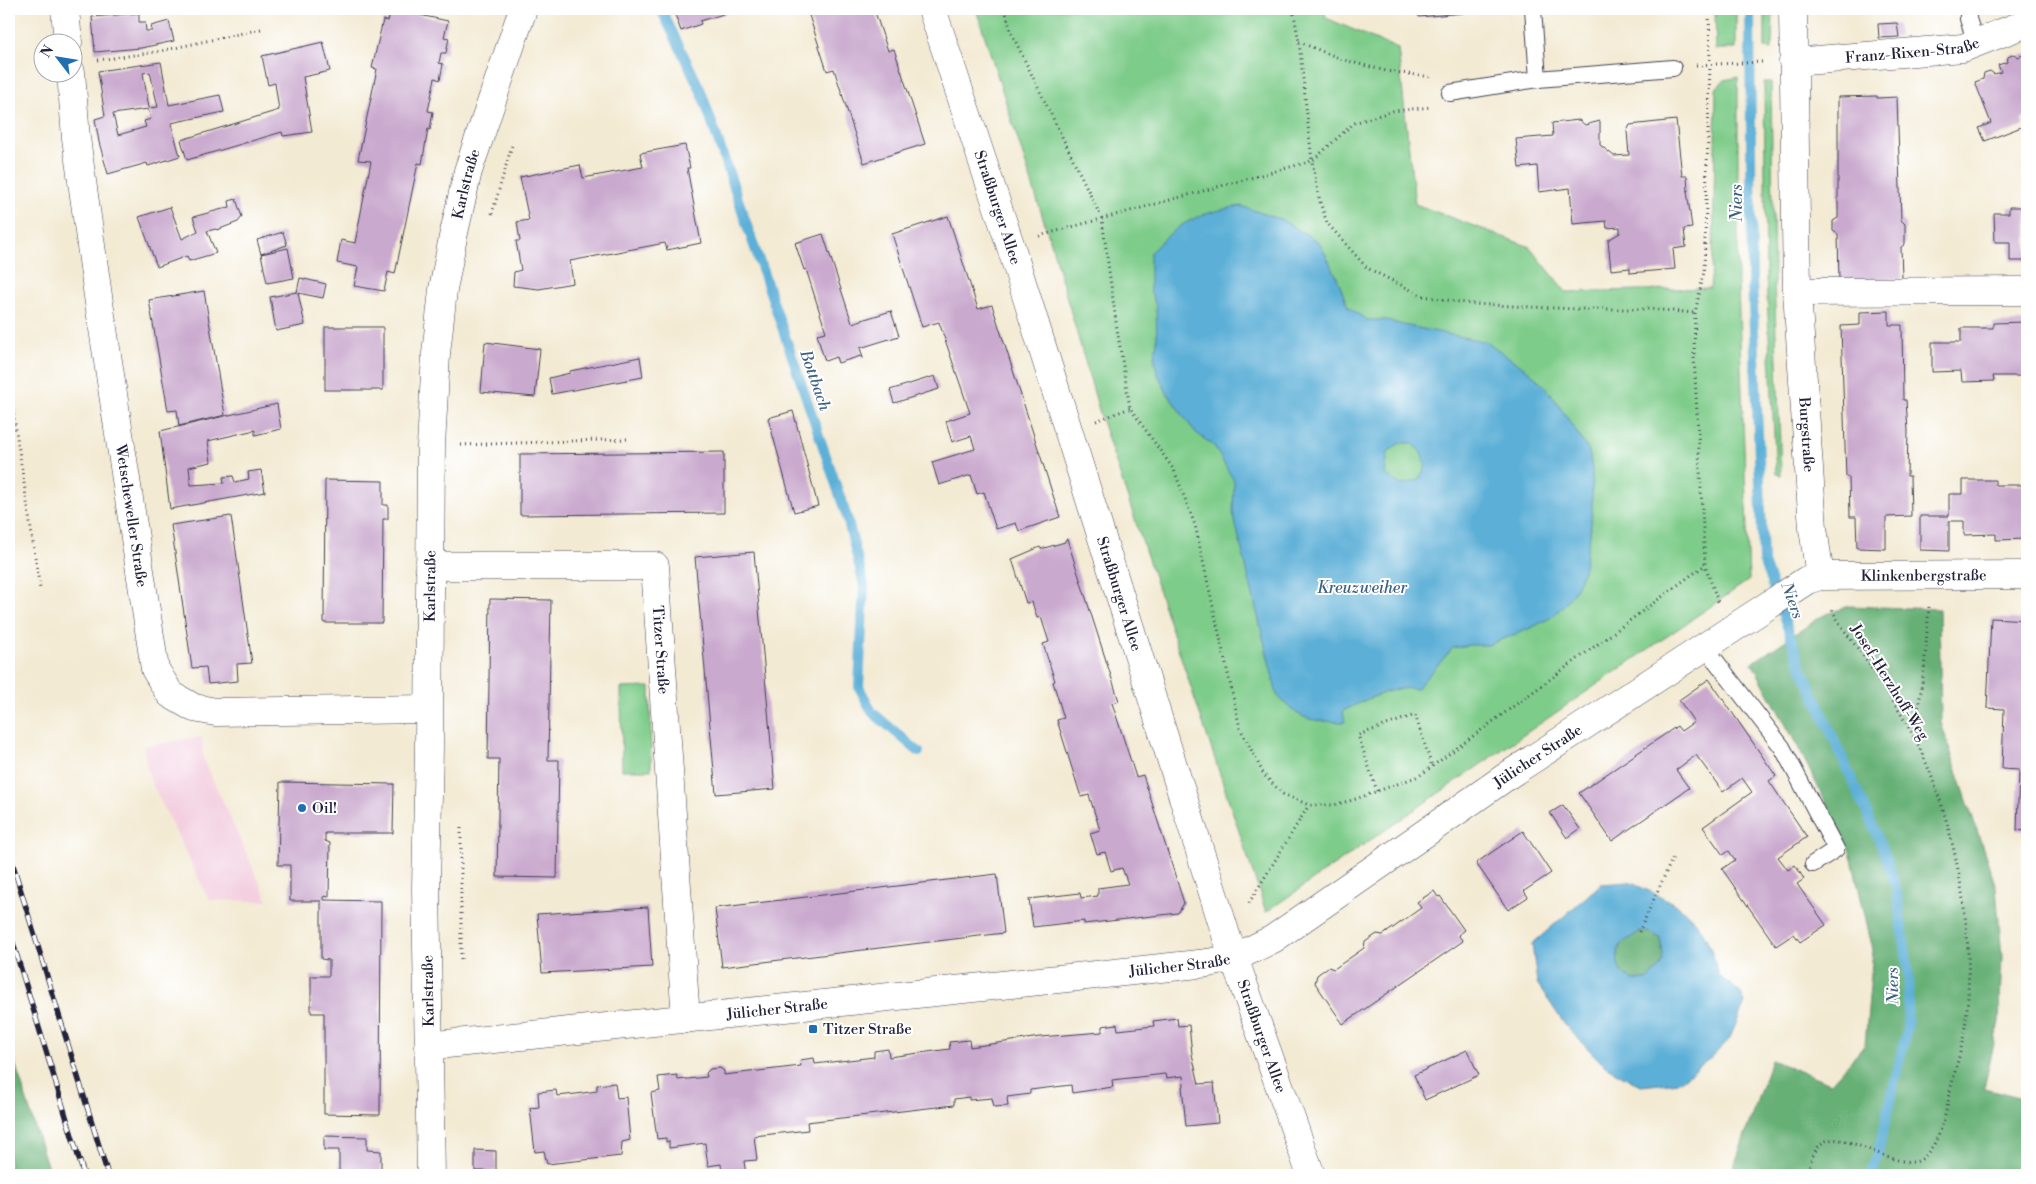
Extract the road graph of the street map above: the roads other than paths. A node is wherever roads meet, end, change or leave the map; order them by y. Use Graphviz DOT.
graph roads {
  1 [pos="65,9"];
  2 [pos="523,9"];
  3 [pos="932,9"];
  4 [pos="1533,9"];
  5 [pos="1793,9"];
  6 [pos="1968,9"];
  7 [pos="2027,23"];
  8 [pos="67,32"];
  9 [pos="1976,43"];
  10 [pos="1793,62"];
  11 [pos="1673,68"];
  12 [pos="1538,79"];
  13 [pos="80,82"];
  14 [pos="1450,93"];
  15 [pos="2027,291"];
  16 [pos="1797,292"];
  17 [pos="429,566"];
  18 [pos="2027,575"];
  19 [pos="1813,578"];
  20 [pos="1705,647"];
  21 [pos="428,709"];
  22 [pos="1813,864"];
  23 [pos="1230,948"];
  24 [pos="686,1019"];
  25 [pos="428,1046"];
  26 [pos="431,1175"];
  27 [pos="1311,1175"];
  1 -- 8 [label="street"];
  2 -- 17 [label="street, Karlstraße"];
  3 -- 23 [label="street, Straßburger Allee"];
  4 -- 12 [label="lane"];
  5 -- 10 [label="street, Burgstraße"];
  6 -- 9 [label="lane"];
  7 -- 9 [label="street, Franz-Rixen-Straße"];
  9 -- 10 [label="street, Franz-Rixen-Straße"];
  10 -- 16 [label="street, Burgstraße"];
  11 -- 12 [label="lane"];
  12 -- 14 [label="lane"];
  13 -- 21 [label="street, Wetscheweller Straße"];
  15 -- 16 [label="street"];
  16 -- 19 [label="street, Burgstraße"];
  17 -- 21 [label="street, Karlstraße"];
  17 -- 24 [label="street, Titzer Straße"];
  18 -- 19 [label="street, Klinkenbergstraße"];
  19 -- 20 [label="street, Jülicher Straße"];
  20 -- 22 [label="lane"];
  20 -- 23 [label="street, Jülicher Straße"];
  21 -- 25 [label="street, Karlstraße"];
  23 -- 24 [label="street, Jülicher Straße"];
  23 -- 27 [label="street, Straßburger Allee"];
  24 -- 25 [label="street, Jülicher Straße"];
  25 -- 26 [label="street, Karlstraße"];
}
